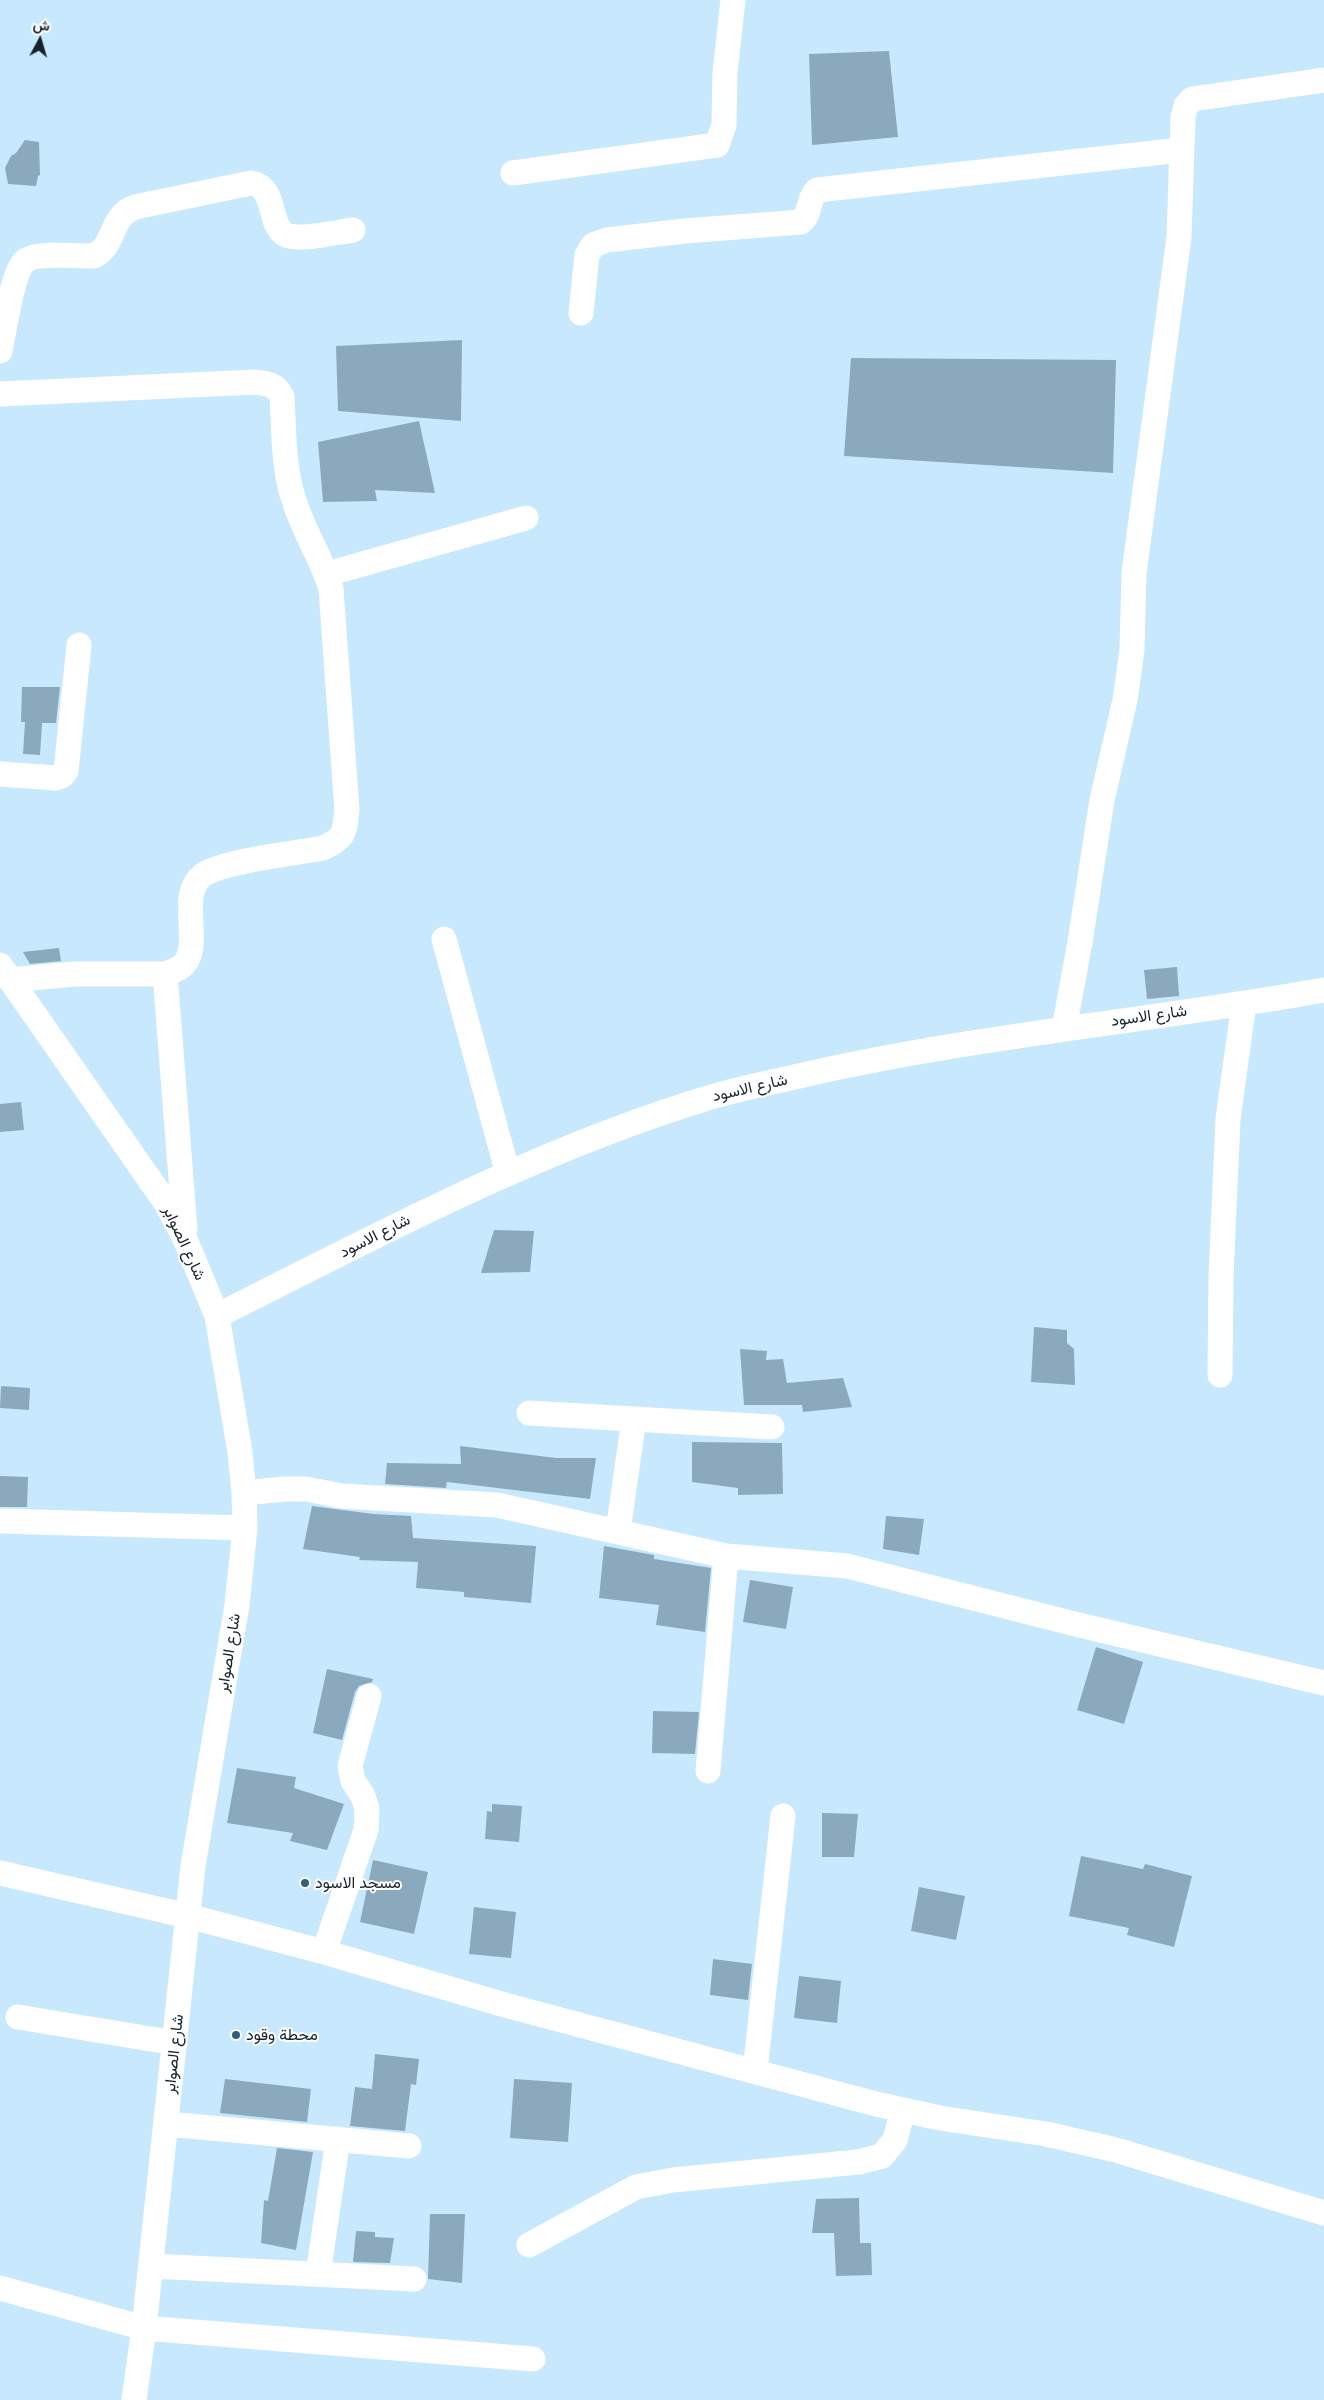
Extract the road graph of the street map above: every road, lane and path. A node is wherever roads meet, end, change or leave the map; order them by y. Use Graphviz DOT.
graph roads {
  1 [pos="733,0"];
  2 [pos="1324,80"];
  3 [pos="1181,150"];
  4 [pos="513,173"];
  5 [pos="353,230"];
  6 [pos="581,313"];
  7 [pos="0,351"];
  8 [pos="0,394"];
  9 [pos="526,518"];
  10 [pos="327,574"];
  11 [pos="78,645"];
  12 [pos="0,774"];
  13 [pos="444,939"];
  14 [pos="5,973"];
  15 [pos="165,974"];
  16 [pos="1324,990"];
  17 [pos="1244,1003"];
  18 [pos="1064,1029"];
  19 [pos="508,1174"];
  20 [pos="186,1239"];
  21 [pos="216,1316"];
  22 [pos="1220,1375"];
  23 [pos="529,1413"];
  24 [pos="634,1420"];
  25 [pos="772,1427"];
  26 [pos="244,1493"];
  27 [pos="0,1521"];
  28 [pos="245,1528"];
  29 [pos="618,1531"];
  30 [pos="726,1556"];
  31 [pos="1324,1683"];
  32 [pos="369,1696"];
  33 [pos="708,1771"];
  34 [pos="783,1816"];
  35 [pos="0,1873"];
  36 [pos="188,1916"];
  37 [pos="324,1952"];
  38 [pos="18,2017"];
  39 [pos="175,2043"];
  40 [pos="755,2071"];
  41 [pos="903,2110"];
  42 [pos="166,2124"];
  43 [pos="338,2139"];
  44 [pos="408,2146"];
  45 [pos="1324,2213"];
  46 [pos="529,2245"];
  47 [pos="151,2266"];
  48 [pos="318,2274"];
  49 [pos="414,2280"];
  50 [pos="0,2288"];
  51 [pos="144,2328"];
  52 [pos="533,2359"];
  53 [pos="134,2400"];
  1 -- 4 [label="street"];
  2 -- 3 [label="street"];
  3 -- 6 [label="street"];
  3 -- 18 [label="street"];
  5 -- 7 [label="street"];
  8 -- 10 [label="street"];
  9 -- 10 [label="street"];
  10 -- 15 [label="street"];
  11 -- 12 [label="street"];
  13 -- 19 [label="street"];
  14 -- 15 [label="street"];
  14 -- 20 [label="street, شارع الصوابر"];
  15 -- 20 [label="street"];
  16 -- 17 [label="street, شارع الاسود"];
  17 -- 18 [label="street, شارع الاسود"];
  17 -- 22 [label="street"];
  18 -- 19 [label="street, شارع الاسود"];
  19 -- 21 [label="street, شارع الاسود"];
  20 -- 21 [label="street, شارع الصوابر"];
  21 -- 26 [label="street, شارع الصوابر"];
  23 -- 24 [label="street"];
  24 -- 25 [label="street"];
  24 -- 29 [label="street"];
  26 -- 28 [label="street, شارع الصوابر"];
  26 -- 29 [label="street"];
  27 -- 28 [label="street"];
  28 -- 36 [label="street, شارع الصوابر"];
  29 -- 30 [label="street"];
  30 -- 31 [label="street"];
  30 -- 33 [label="street"];
  32 -- 37 [label="street"];
  34 -- 40 [label="street"];
  35 -- 36 [label="street"];
  36 -- 37 [label="street"];
  36 -- 39 [label="street, شارع الصوابر"];
  37 -- 40 [label="street"];
  38 -- 39 [label="street"];
  39 -- 42 [label="street, شارع الصوابر"];
  40 -- 41 [label="street"];
  41 -- 45 [label="street"];
  41 -- 46 [label="street"];
  42 -- 43 [label="street"];
  42 -- 47 [label="street, شارع الصوابر"];
  43 -- 44 [label="street"];
  43 -- 48 [label="street"];
  47 -- 48 [label="street"];
  47 -- 51 [label="street, شارع الصوابر"];
  48 -- 49 [label="street"];
  50 -- 51 [label="street"];
  51 -- 52 [label="street"];
  51 -- 53 [label="street, شارع الصوابر"];
}
